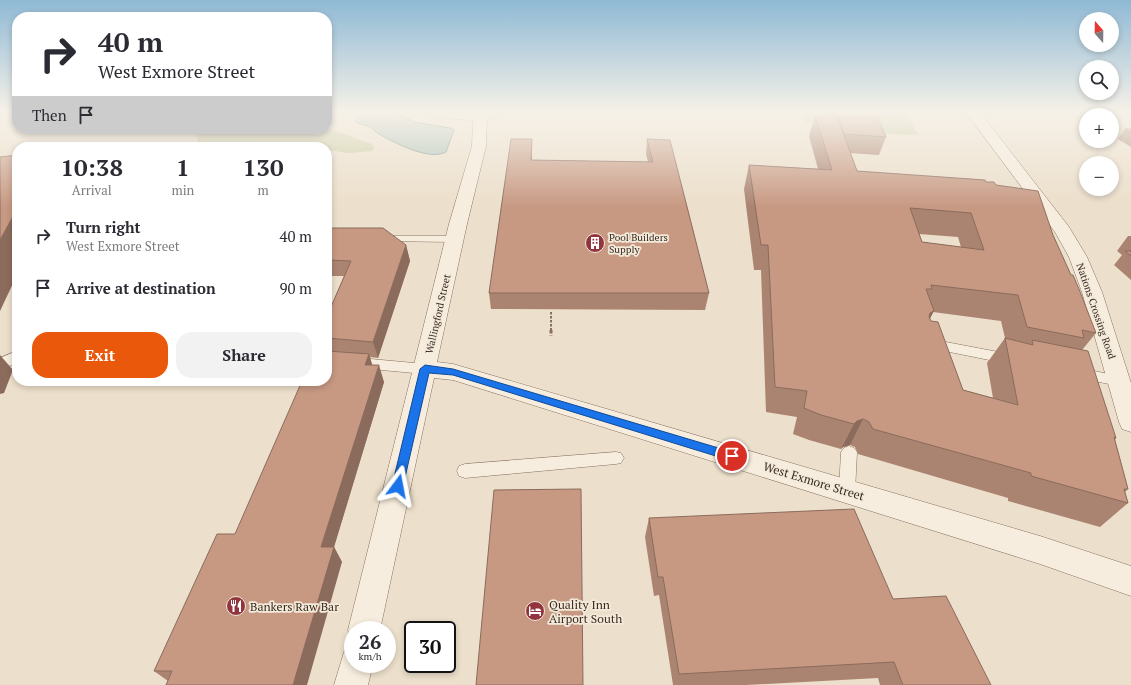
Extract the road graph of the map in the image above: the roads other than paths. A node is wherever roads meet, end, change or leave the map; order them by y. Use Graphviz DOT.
graph roads {
  1 [pos="480,143"];
  2 [pos="996,143"];
  3 [pos="372,239"];
  4 [pos="455,239"];
  5 [pos="922,342"];
  6 [pos="12,359"];
  7 [pos="332,360"];
  8 [pos="1020,361"];
  9 [pos="0,366"];
  10 [pos="425,369"];
  11 [pos="1066,370"];
  12 [pos="1119,381"];
  13 [pos="1131,422"];
  14 [pos="849,452"];
  15 [pos="616,458"];
  16 [pos="465,471"];
  17 [pos="847,491"];
  18 [pos="1131,581"];
  19 [pos="366,621"];
  20 [pos="354,673"];
  21 [pos="351,685"];
  1 -- 4 [label="street, Wallingford Street"];
  2 -- 12 [label="street, Nations Crossing Road"];
  3 -- 4 [label="lane"];
  4 -- 10 [label="street, Wallingford Street"];
  5 -- 8 [label="lane"];
  6 -- 9 [label="lane"];
  7 -- 10 [label="lane"];
  10 -- 17 [label="street, West Exmore Street"];
  10 -- 19 [label="street, Wallingford Street"];
  11 -- 12 [label="lane"];
  12 -- 13 [label="street, Nations Crossing Road"];
  14 -- 17 [label="lane"];
  15 -- 16 [label="lane"];
  17 -- 18 [label="street, West Exmore Street"];
  20 -- 21 [label="street"];
}
